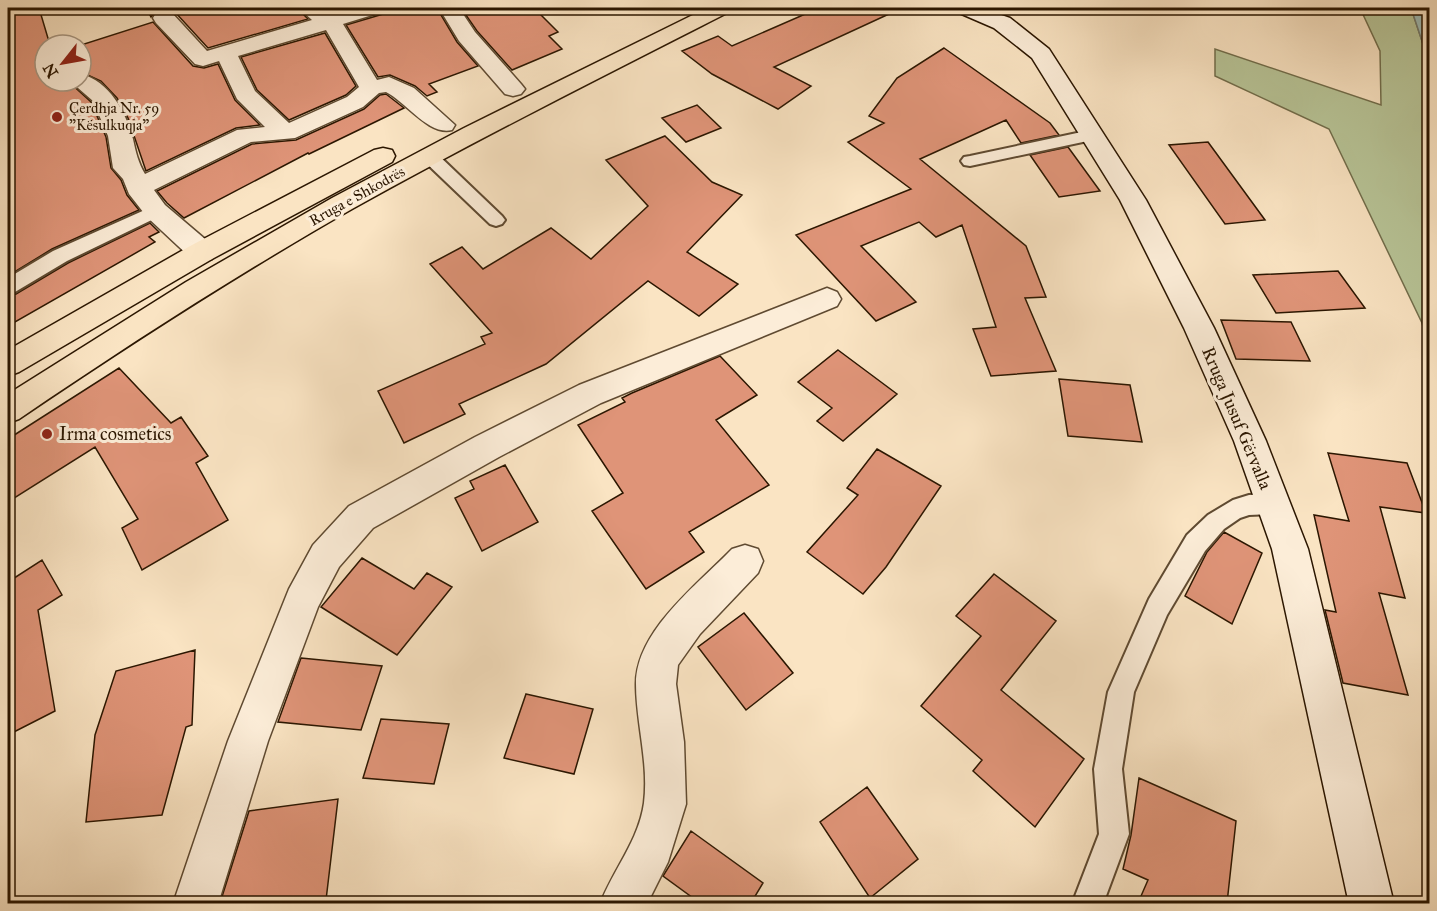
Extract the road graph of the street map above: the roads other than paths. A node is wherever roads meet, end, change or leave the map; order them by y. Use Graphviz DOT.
graph roads {
  1 [pos="310,8"];
  2 [pos="375,8"];
  3 [pos="449,8"];
  4 [pos="679,8"];
  5 [pos="722,8"];
  6 [pos="964,8"];
  7 [pos="164,18"];
  8 [pos="330,22"];
  9 [pos="226,53"];
  10 [pos="370,88"];
  11 [pos="93,89"];
  12 [pos="513,89"];
  13 [pos="443,125"];
  14 [pos="286,133"];
  15 [pos="1091,135"];
  16 [pos="429,156"];
  17 [pos="970,161"];
  18 [pos="138,188"];
  19 [pos="156,211"];
  20 [pos="496,220"];
  21 [pos="202,252"];
  22 [pos="8,287"];
  23 [pos="826,299"];
  24 [pos="8,364"];
  25 [pos="8,410"];
  26 [pos="1274,504"];
  27 [pos="745,561"];
  28 [pos="195,903"];
  29 [pos="622,903"];
  30 [pos="1087,903"];
  31 [pos="1371,903"];
  1 -- 8 [label="street"];
  2 -- 8 [label="street"];
  3 -- 12 [label="street"];
  4 -- 12 [label="main road, Rruga e Shkodrës"];
  5 -- 16 [label="main road, Rruga e Shkodrës"];
  6 -- 15 [label="street, Rruga Jusuf Gërvalla"];
  7 -- 9 [label="street"];
  8 -- 9 [label="street"];
  8 -- 10 [label="street"];
  9 -- 14 [label="street"];
  10 -- 13 [label="street"];
  10 -- 14 [label="street"];
  11 -- 18 [label="street"];
  12 -- 13 [label="main road, Rruga e Shkodrës"];
  13 -- 21 [label="main road, Rruga e Shkodrës"];
  14 -- 18 [label="street"];
  15 -- 17 [label="lane"];
  15 -- 26 [label="street, Rruga Jusuf Gërvalla"];
  16 -- 20 [label="lane"];
  16 -- 25 [label="main road, Rruga e Shkodrës"];
  18 -- 19 [label="street"];
  19 -- 21 [label="street"];
  19 -- 22 [label="lane"];
  21 -- 24 [label="main road, Rruga e Shkodrës"];
  23 -- 28 [label="street"];
  26 -- 30 [label="lane"];
  26 -- 31 [label="street, Rruga Jusuf Gërvalla"];
  27 -- 29 [label="street"];
}
